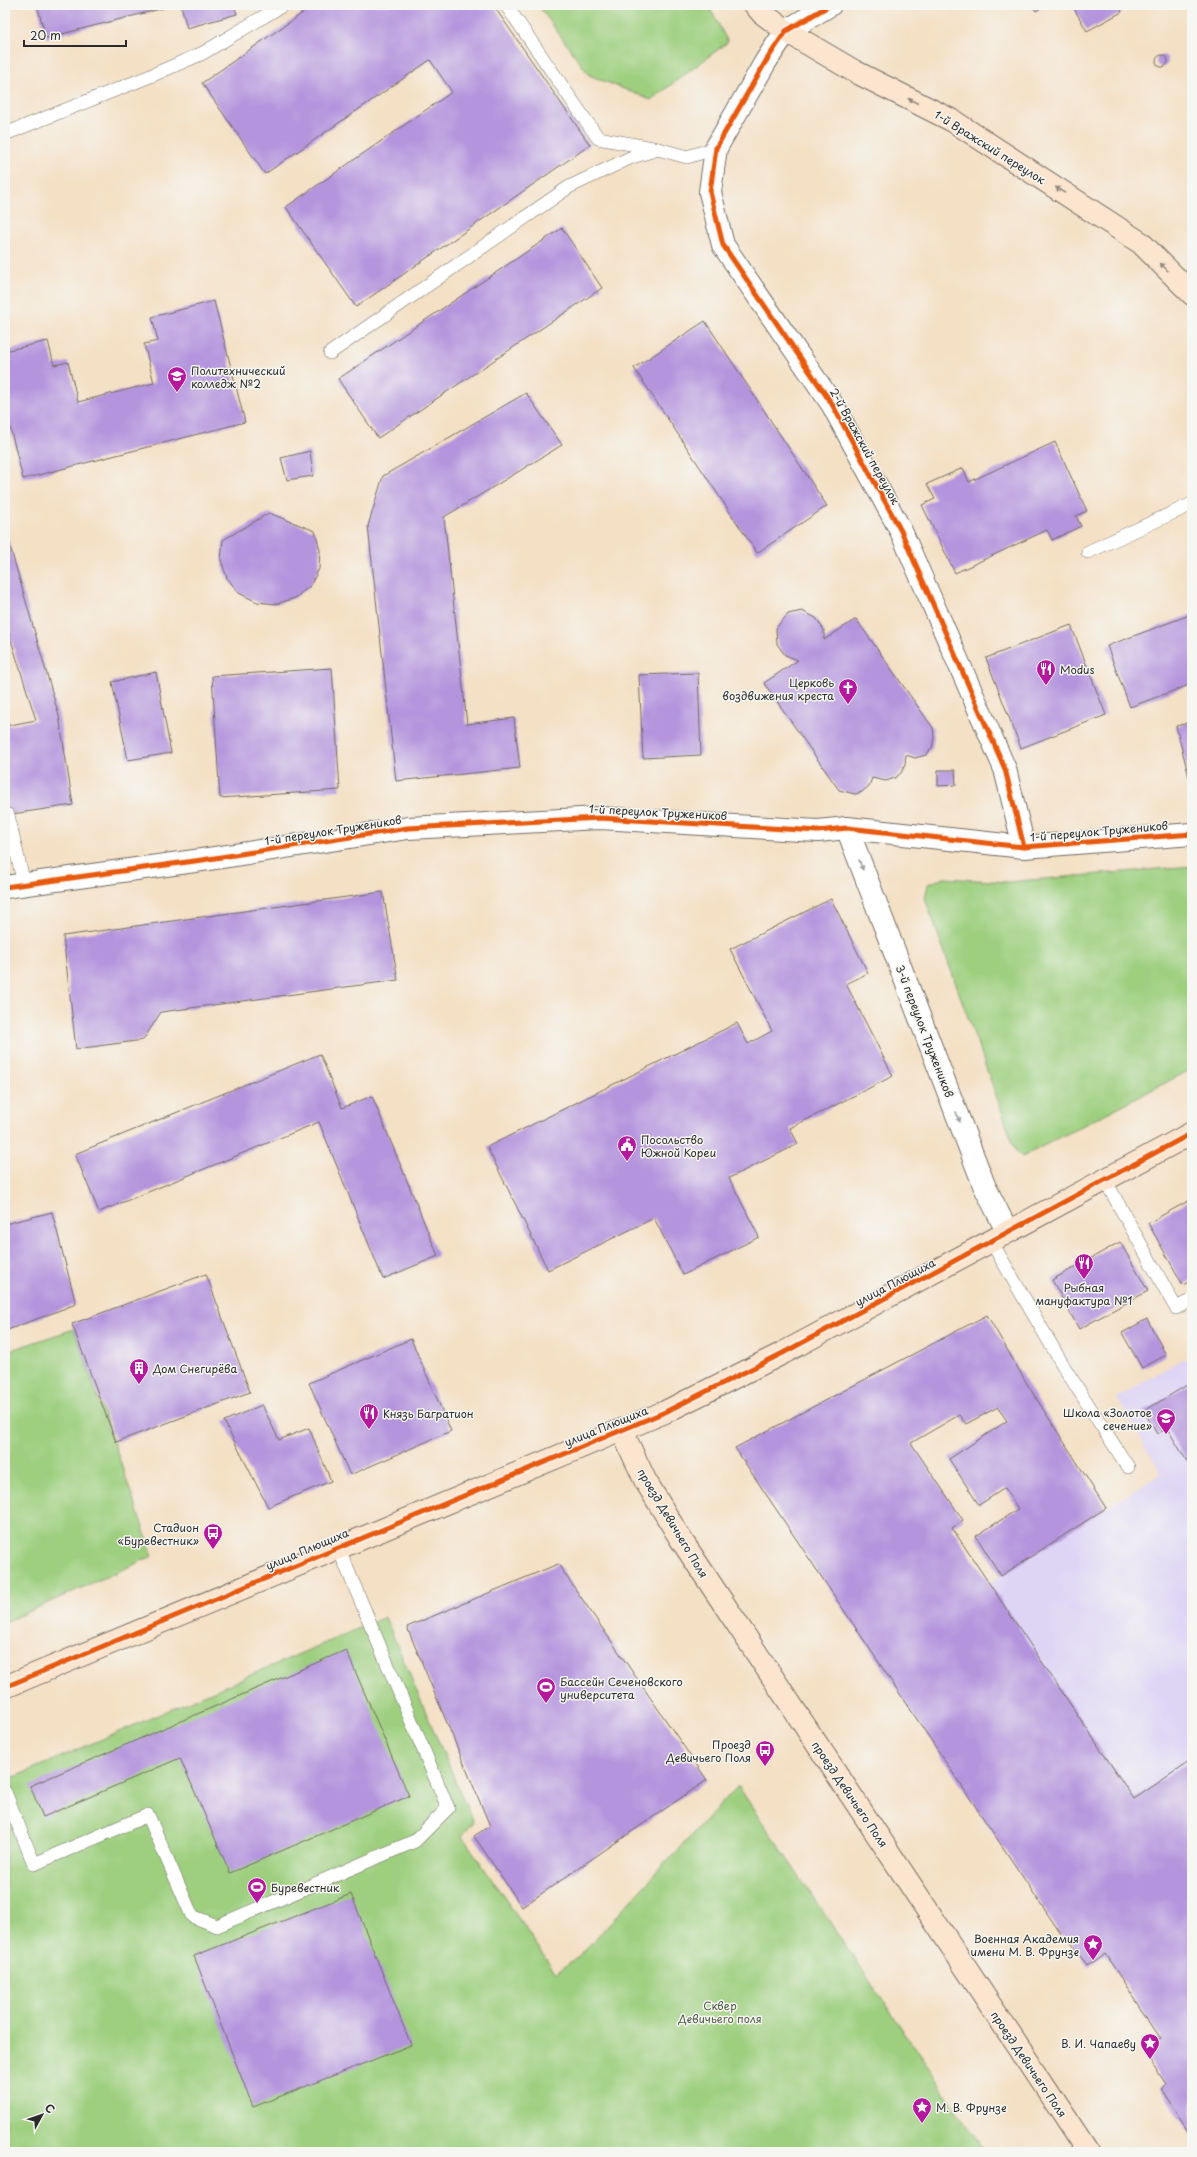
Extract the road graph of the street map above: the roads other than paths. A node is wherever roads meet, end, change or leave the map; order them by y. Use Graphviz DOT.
graph roads {
  1 [pos="283,5"];
  2 [pos="506,5"];
  3 [pos="756,5"];
  4 [pos="830,5"];
  5 [pos="786,31"];
  6 [pos="5,134"];
  7 [pos="716,148"];
  8 [pos="658,149"];
  9 [pos="1192,294"];
  10 [pos="330,353"];
  11 [pos="1192,504"];
  12 [pos="1088,552"];
  13 [pos="8,815"];
  14 [pos="847,828"];
  15 [pos="1192,834"];
  16 [pos="1024,847"];
  17 [pos="14,886"];
  18 [pos="1192,1133"];
  19 [pos="1105,1180"];
  20 [pos="999,1236"];
  21 [pos="1192,1300"];
  22 [pos="622,1431"];
  23 [pos="1128,1467"];
  24 [pos="338,1547"];
  25 [pos="5,1687"];
  26 [pos="5,1792"];
  27 [pos="1088,2152"];
  1 -- 6 [label="lane"];
  2 -- 8 [label="lane"];
  3 -- 5 [label="street, 1-й Вражский переулок"];
  4 -- 5 [label="street"];
  5 -- 7 [label="street, 2-й Вражский переулок"];
  9 -- 5 [label="street, 1-й Вражский переулок, one-way"];
  7 -- 8 [label="lane"];
  7 -- 16 [label="street, 2-й Вражский переулок"];
  8 -- 10 [label="lane"];
  11 -- 12 [label="lane"];
  13 -- 17 [label="lane"];
  14 -- 16 [label="street, 1-й переулок Тружеников"];
  14 -- 17 [label="street, 1-й переулок Тружеников"];
  14 -- 20 [label="street, 3-й переулок Тружеников, one-way"];
  15 -- 16 [label="street, 1-й переулок Тружеников"];
  18 -- 19 [label="street, улица Плющиха"];
  19 -- 20 [label="street, улица Плющиха"];
  19 -- 21 [label="lane"];
  20 -- 22 [label="street, улица Плющиха"];
  20 -- 23 [label="lane"];
  22 -- 24 [label="street, улица Плющиха"];
  22 -- 27 [label="street, проезд Девичьего Поля"];
  24 -- 25 [label="street, улица Плющиха"];
  24 -- 26 [label="lane"];
}
